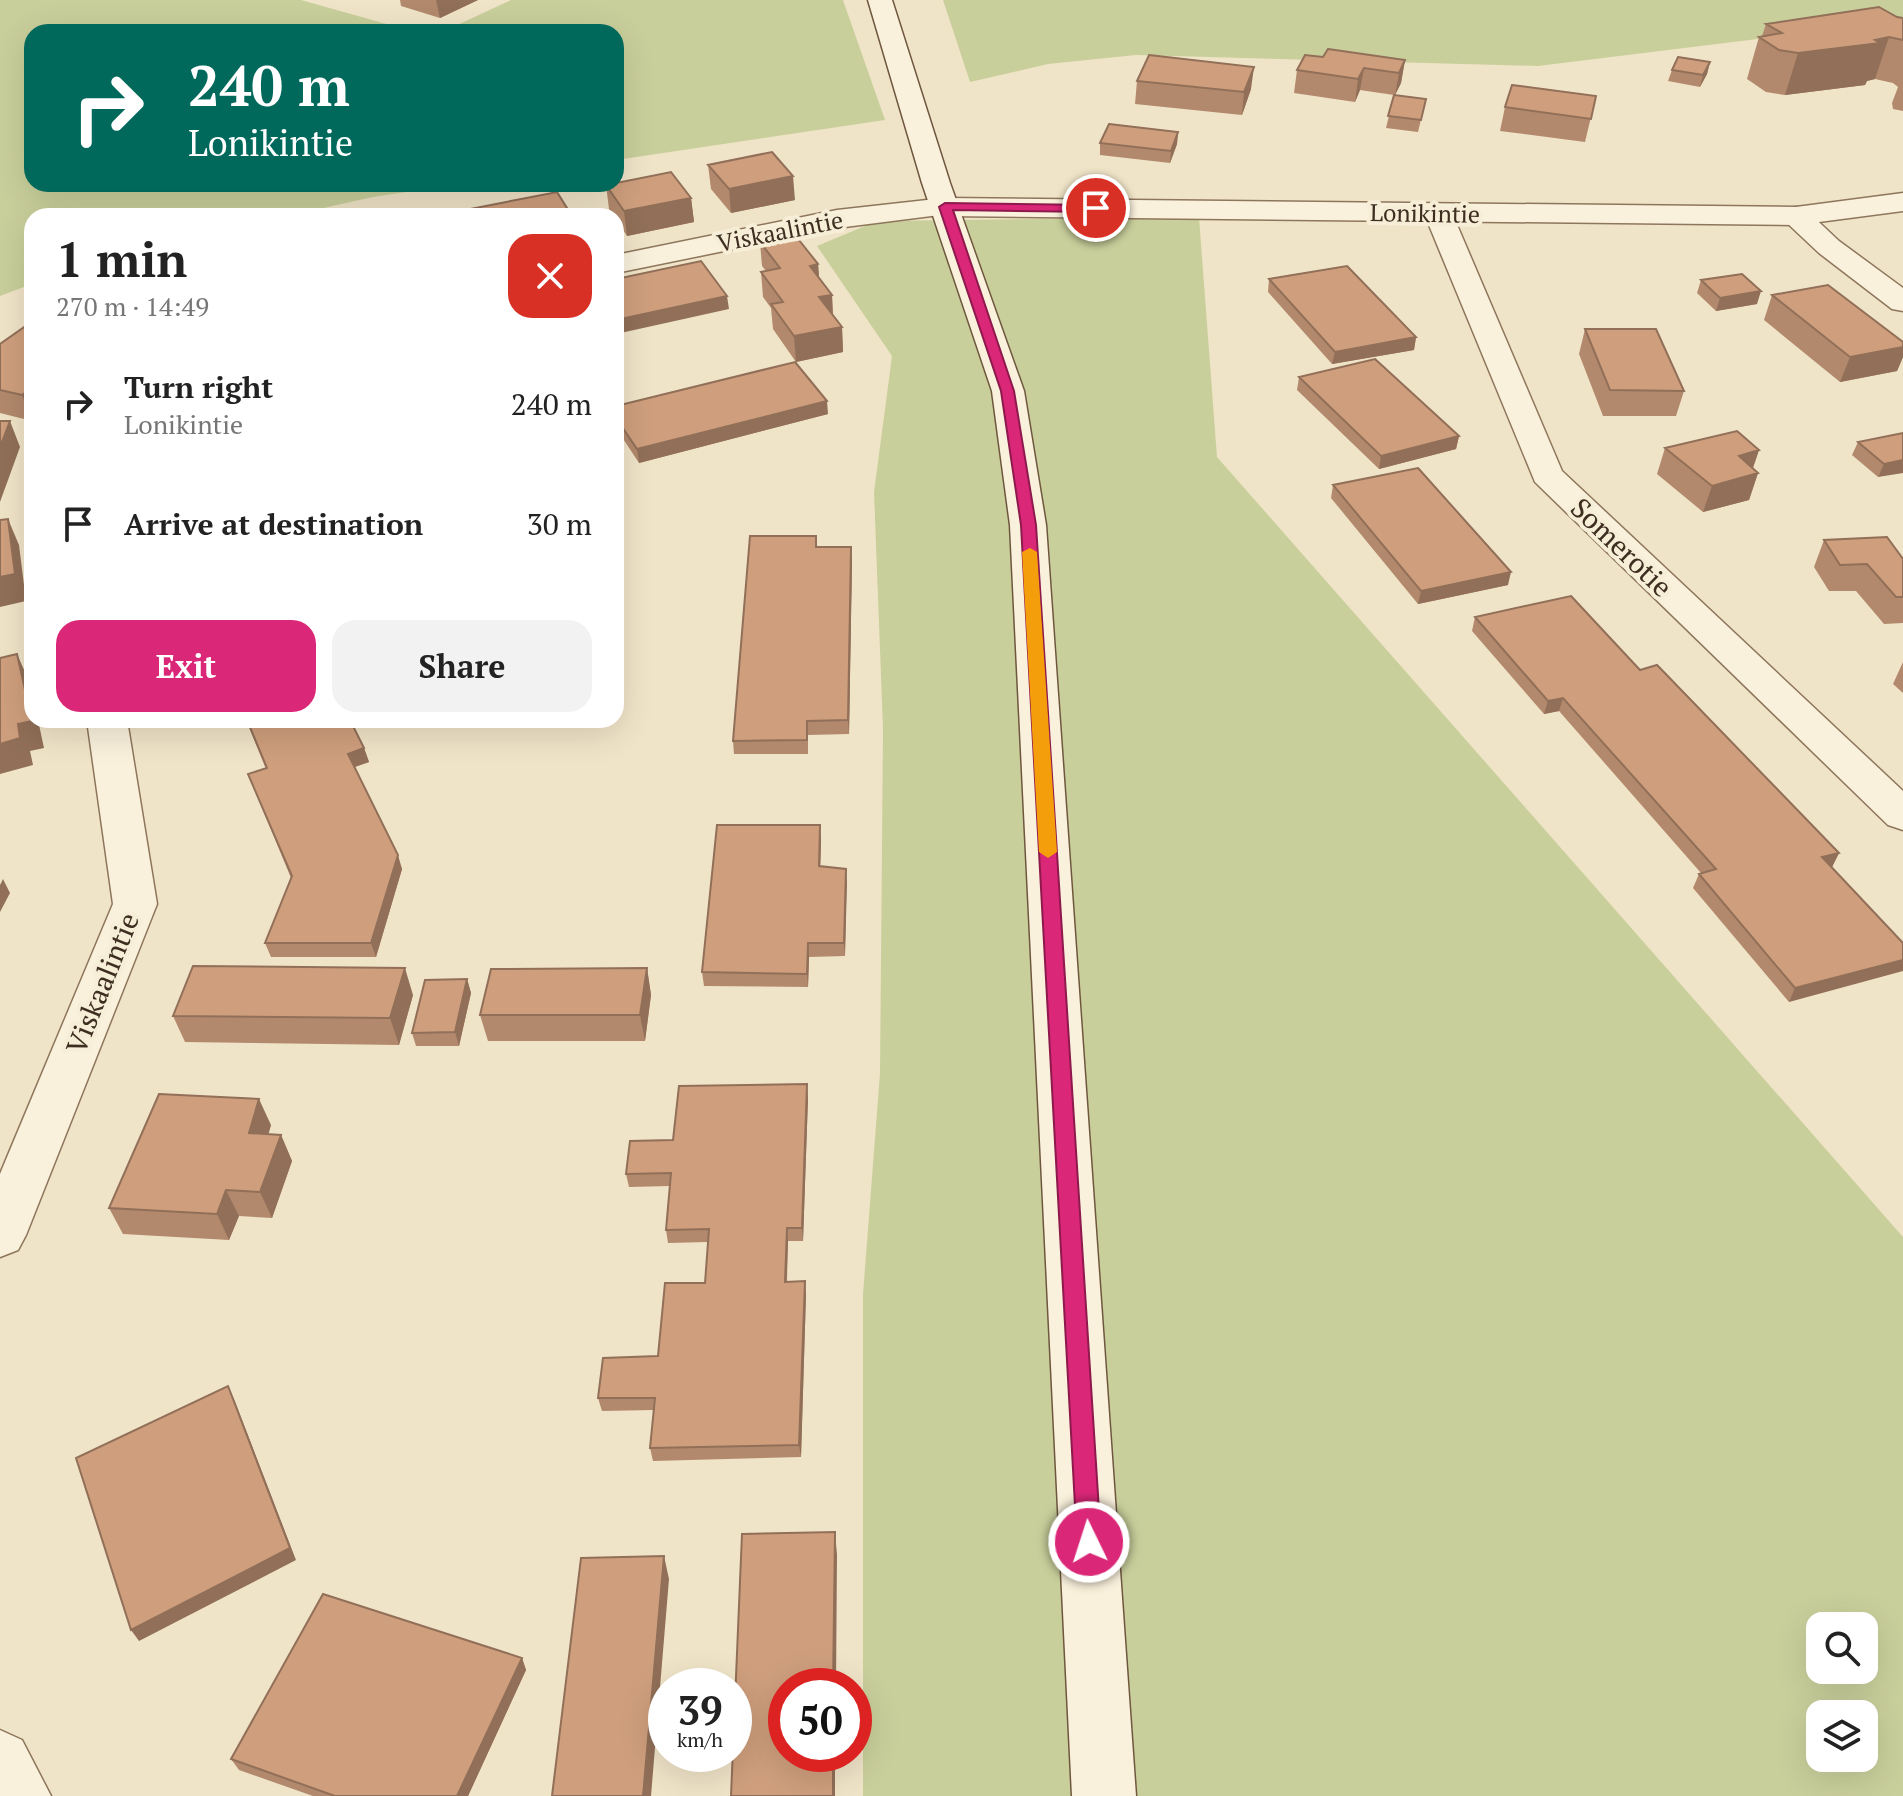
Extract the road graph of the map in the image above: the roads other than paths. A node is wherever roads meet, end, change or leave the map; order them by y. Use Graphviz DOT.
graph roads {
  1 [pos="880,0"];
  2 [pos="1903,202"];
  3 [pos="945,207"];
  4 [pos="1438,213"];
  5 [pos="1796,216"];
  6 [pos="624,262"];
  7 [pos="1903,302"];
  8 [pos="108,728"];
  9 [pos="1903,815"];
  10 [pos="0,1235"];
  11 [pos="0,1762"];
  12 [pos="19,1796"];
  13 [pos="1104,1796"];
  1 -- 3 [label="street"];
  2 -- 5 [label="street, Lonikintie"];
  3 -- 4 [label="street, Lonikintie"];
  3 -- 6 [label="street, Viskaalintie"];
  3 -- 13 [label="street"];
  4 -- 5 [label="street, Lonikintie"];
  4 -- 9 [label="street, Somerotie"];
  5 -- 7 [label="street"];
  8 -- 10 [label="street, Viskaalintie"];
  11 -- 12 [label="street"];
}
